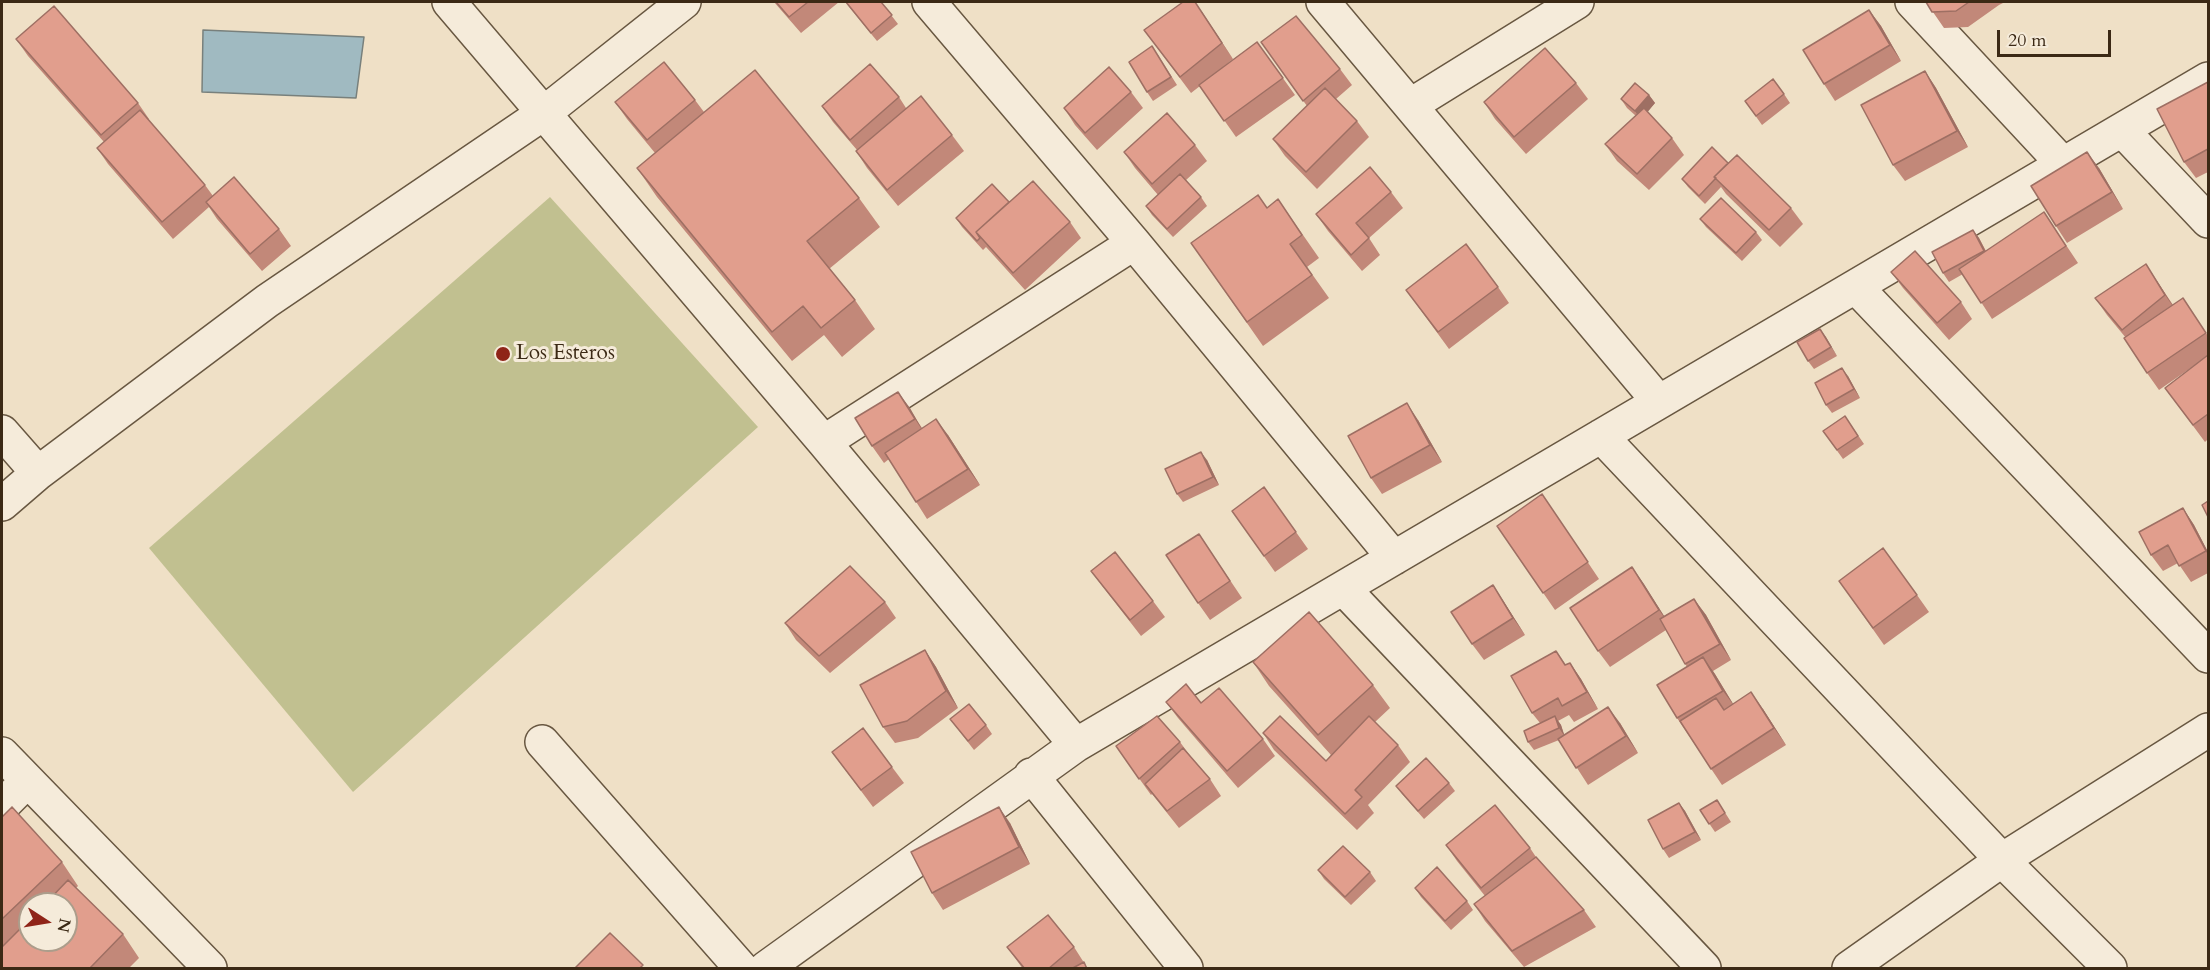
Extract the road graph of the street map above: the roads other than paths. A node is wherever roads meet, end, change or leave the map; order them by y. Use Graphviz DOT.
graph roads {
  1 [pos="449,2"];
  2 [pos="684,2"];
  3 [pos="929,2"];
  4 [pos="1323,2"];
  5 [pos="1577,2"];
  6 [pos="1912,2"];
  7 [pos="2208,79"];
  8 [pos="1411,105"];
  9 [pos="544,113"];
  10 [pos="2122,130"];
  11 [pos="2063,164"];
  12 [pos="2208,222"];
  13 [pos="1134,243"];
  14 [pos="1856,287"];
  15 [pos="1659,402"];
  16 [pos="2,432"];
  17 [pos="1601,436"];
  18 [pos="824,442"];
  19 [pos="38,473"];
  20 [pos="2,504"];
  21 [pos="1395,558"];
  22 [pos="1343,588"];
  23 [pos="2208,656"];
  24 [pos="2208,730"];
  25 [pos="542,742"];
  26 [pos="1076,745"];
  27 [pos="2,754"];
  28 [pos="1031,776"];
  29 [pos="26,782"];
  30 [pos="2,806"];
  31 [pos="2002,860"];
  32 [pos="210,969"];
  33 [pos="741,969"];
  34 [pos="765,969"];
  35 [pos="1186,969"];
  36 [pos="1704,969"];
  37 [pos="1849,969"];
  38 [pos="2110,969"];
  1 -- 9 [label="street"];
  2 -- 9 [label="street"];
  3 -- 13 [label="street"];
  4 -- 8 [label="street"];
  5 -- 8 [label="street"];
  6 -- 11 [label="street"];
  7 -- 10 [label="street"];
  8 -- 15 [label="street"];
  9 -- 18 [label="street"];
  9 -- 19 [label="street"];
  10 -- 11 [label="street"];
  10 -- 12 [label="street"];
  11 -- 14 [label="street"];
  13 -- 18 [label="street"];
  13 -- 21 [label="street"];
  14 -- 15 [label="street"];
  14 -- 23 [label="street"];
  15 -- 17 [label="street"];
  16 -- 19 [label="street"];
  17 -- 21 [label="street"];
  17 -- 31 [label="street"];
  18 -- 26 [label="street"];
  19 -- 20 [label="street"];
  21 -- 22 [label="street"];
  22 -- 26 [label="street"];
  22 -- 36 [label="street"];
  24 -- 31 [label="street"];
  25 -- 33 [label="street"];
  26 -- 28 [label="street"];
  27 -- 29 [label="street"];
  28 -- 34 [label="street"];
  28 -- 35 [label="street"];
  29 -- 30 [label="street"];
  29 -- 32 [label="street"];
  31 -- 37 [label="street"];
  31 -- 38 [label="street"];
}
